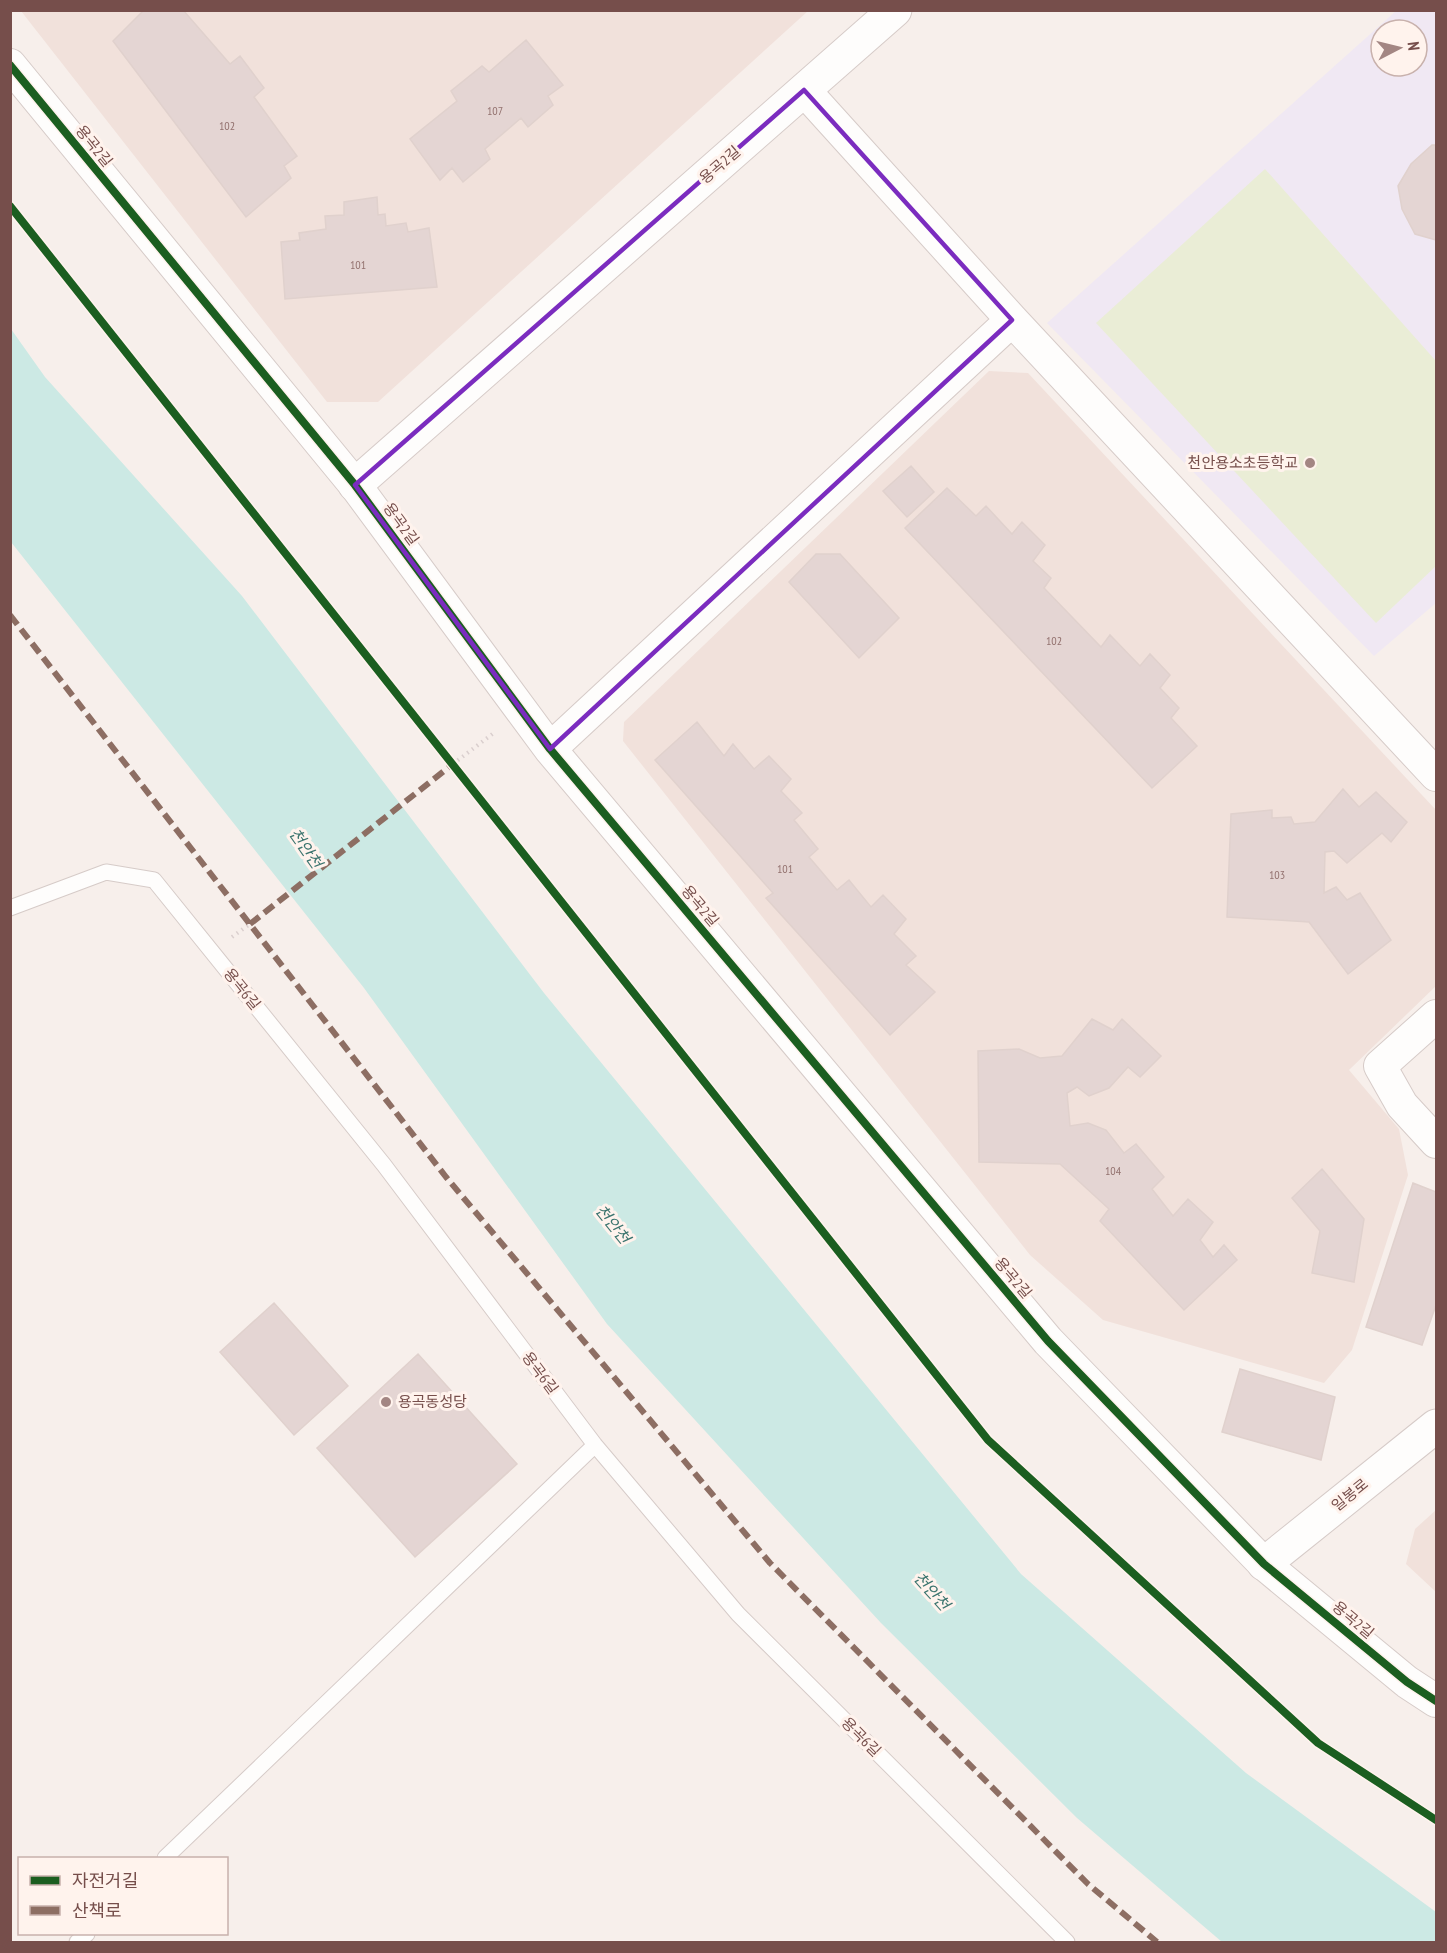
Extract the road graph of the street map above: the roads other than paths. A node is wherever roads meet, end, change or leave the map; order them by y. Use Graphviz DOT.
graph roads {
  1 [pos="895,10"];
  2 [pos="10,65"];
  3 [pos="804,90"];
  4 [pos="1012,320"];
  5 [pos="355,485"];
  6 [pos="550,749"];
  7 [pos="1437,775"];
  8 [pos="10,908"];
  9 [pos="1437,1016"];
  10 [pos="1437,1142"];
  11 [pos="1437,1426"];
  12 [pos="595,1445"];
  13 [pos="1264,1564"];
  14 [pos="1437,1701"];
  15 [pos="166,1857"];
  16 [pos="1067,1942"];
  1 -- 3 [label="street, 용곡2길"];
  2 -- 5 [label="street, 용곡2길"];
  3 -- 4 [label="street"];
  3 -- 5 [label="street, 용곡2길"];
  4 -- 6 [label="street"];
  4 -- 7 [label="street"];
  5 -- 6 [label="street, 용곡2길"];
  6 -- 13 [label="street, 용곡2길"];
  8 -- 12 [label="lane, 용곡6길"];
  9 -- 10 [label="street"];
  11 -- 13 [label="street, 일봉로"];
  12 -- 15 [label="lane"];
  12 -- 16 [label="lane, 용곡6길"];
  13 -- 14 [label="street, 용곡2길"];
}
